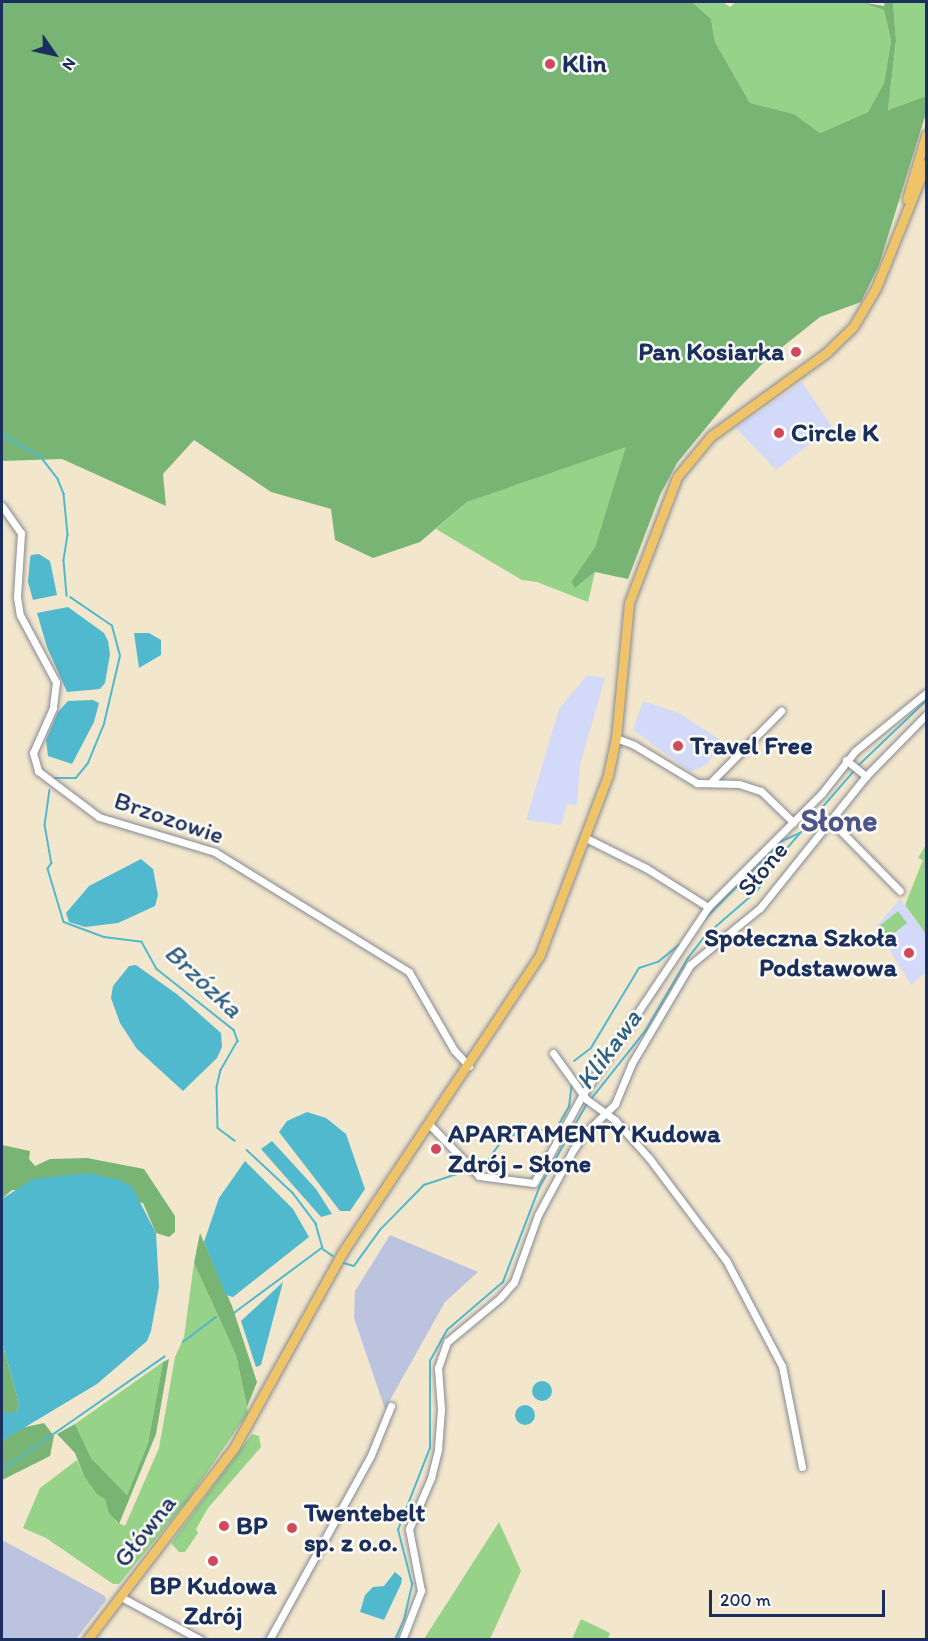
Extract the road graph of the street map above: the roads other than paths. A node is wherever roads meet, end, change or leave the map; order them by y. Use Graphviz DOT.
graph roads {
  1 [pos="927,135"];
  2 [pos="927,164"];
  3 [pos="919,184"];
  4 [pos="2,506"];
  5 [pos="927,693"];
  6 [pos="781,711"];
  7 [pos="927,715"];
  8 [pos="616,738"];
  9 [pos="849,762"];
  10 [pos="866,776"];
  11 [pos="711,782"];
  12 [pos="831,821"];
  13 [pos="793,822"];
  14 [pos="586,838"];
  15 [pos="900,891"];
  16 [pos="708,907"];
  17 [pos="553,1053"];
  18 [pos="469,1066"];
  19 [pos="584,1097"];
  20 [pos="607,1114"];
  21 [pos="429,1124"];
  22 [pos="391,1406"];
  23 [pos="802,1467"];
  24 [pos="121,1597"];
  25 [pos="87,1640"];
  26 [pos="201,1640"];
  27 [pos="269,1640"];
  28 [pos="402,1640"];
  1 -- 3 [label="highway"];
  2 -- 3 [label="highway"];
  3 -- 8 [label="highway, Główna"];
  4 -- 18 [label="street, Brzozowie"];
  5 -- 9 [label="street"];
  6 -- 11 [label="street"];
  7 -- 10 [label="street, Słone"];
  8 -- 11 [label="street"];
  8 -- 14 [label="highway, Główna"];
  9 -- 10 [label="street"];
  9 -- 13 [label="street"];
  10 -- 12 [label="street, Słone"];
  11 -- 13 [label="street"];
  12 -- 15 [label="street"];
  12 -- 20 [label="street, Słone"];
  13 -- 16 [label="street"];
  14 -- 16 [label="street, Słone"];
  14 -- 18 [label="highway, Główna"];
  16 -- 19 [label="street"];
  17 -- 19 [label="street"];
  18 -- 21 [label="highway, Główna"];
  19 -- 20 [label="street"];
  19 -- 21 [label="street"];
  20 -- 23 [label="street"];
  20 -- 28 [label="street, Słone"];
  21 -- 24 [label="highway, Główna"];
  22 -- 27 [label="street"];
  24 -- 25 [label="highway, Główna"];
  24 -- 26 [label="street"];
}
